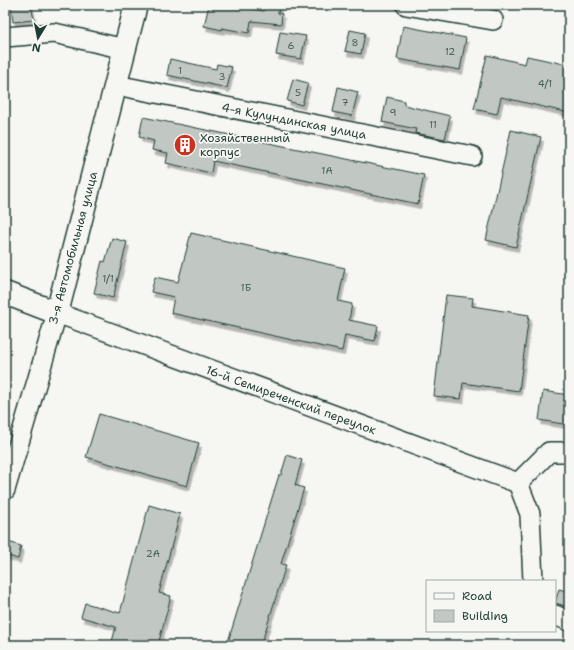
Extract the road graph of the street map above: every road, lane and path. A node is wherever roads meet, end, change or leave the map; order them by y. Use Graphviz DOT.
graph roads {
  1 [pos="136,5"];
  2 [pos="406,5"];
  3 [pos="493,20"];
  4 [pos="5,37"];
  5 [pos="125,50"];
  6 [pos="116,85"];
  7 [pos="472,156"];
  8 [pos="5,293"];
  9 [pos="57,313"];
  10 [pos="569,452"];
  11 [pos="518,483"];
  12 [pos="5,490"];
  13 [pos="534,580"];
  14 [pos="556,615"];
  15 [pos="569,621"];
  1 -- 5 [label="street, 3-я Автомобильная улица"];
  2 -- 3 [label="street"];
  4 -- 5 [label="street"];
  5 -- 6 [label="street, 3-я Автомобильная улица"];
  6 -- 7 [label="street, 4-я Кулундинская улица"];
  6 -- 9 [label="street, 3-я Автомобильная улица"];
  8 -- 9 [label="street, 16-й Семиреченский переулок"];
  9 -- 11 [label="street, 16-й Семиреченский переулок"];
  9 -- 12 [label="street, 3-я Автомобильная улица"];
  10 -- 11 [label="street"];
  11 -- 13 [label="street"];
  14 -- 15 [label="street"];
}
